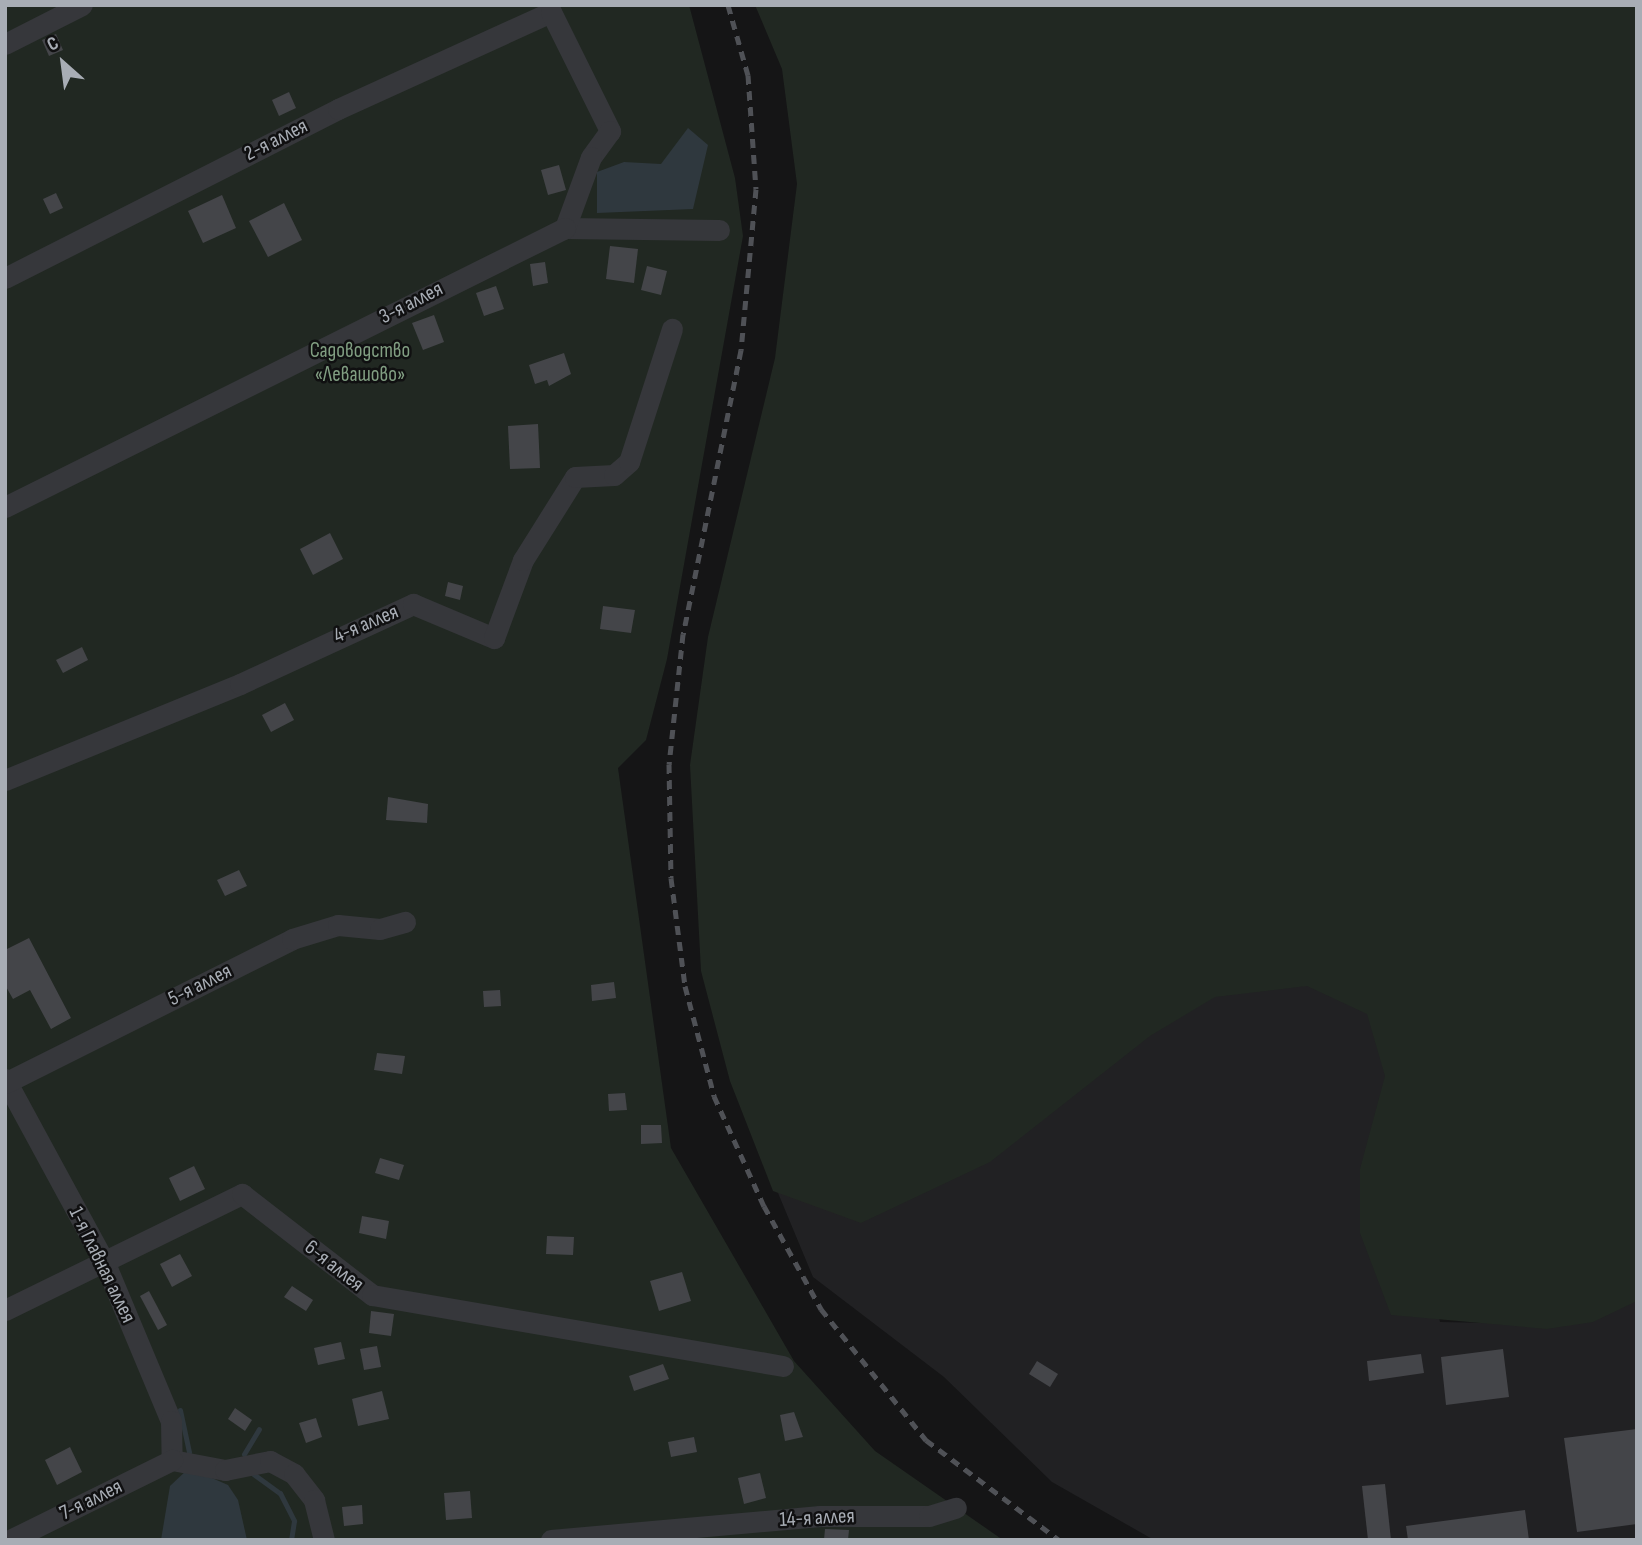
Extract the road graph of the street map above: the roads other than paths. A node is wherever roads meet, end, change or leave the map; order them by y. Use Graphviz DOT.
graph roads {
  1 [pos="82,5"];
  2 [pos="5,44"];
  3 [pos="565,228"];
  4 [pos="719,230"];
  5 [pos="5,278"];
  6 [pos="672,330"];
  7 [pos="5,507"];
  8 [pos="5,780"];
  9 [pos="405,922"];
  10 [pos="6,1082"];
  11 [pos="104,1261"];
  12 [pos="5,1310"];
  13 [pos="783,1366"];
  14 [pos="172,1460"];
  15 [pos="956,1508"];
  16 [pos="10,1540"];
  17 [pos="324,1540"];
  18 [pos="551,1540"];
  1 -- 2 [label="street"];
  3 -- 4 [label="street"];
  3 -- 5 [label="street, 2-я аллея"];
  3 -- 7 [label="street, 3-я аллея"];
  6 -- 8 [label="street, 4-я аллея"];
  9 -- 10 [label="street, 5-я аллея"];
  10 -- 11 [label="street, 1-я Главная аллея"];
  11 -- 12 [label="street, 6-я аллея"];
  11 -- 13 [label="street, 6-я аллея"];
  11 -- 14 [label="street, 1-я Главная аллея"];
  14 -- 16 [label="street, 7-я аллея"];
  14 -- 17 [label="street"];
  15 -- 18 [label="street, 14-я аллея"];
}
